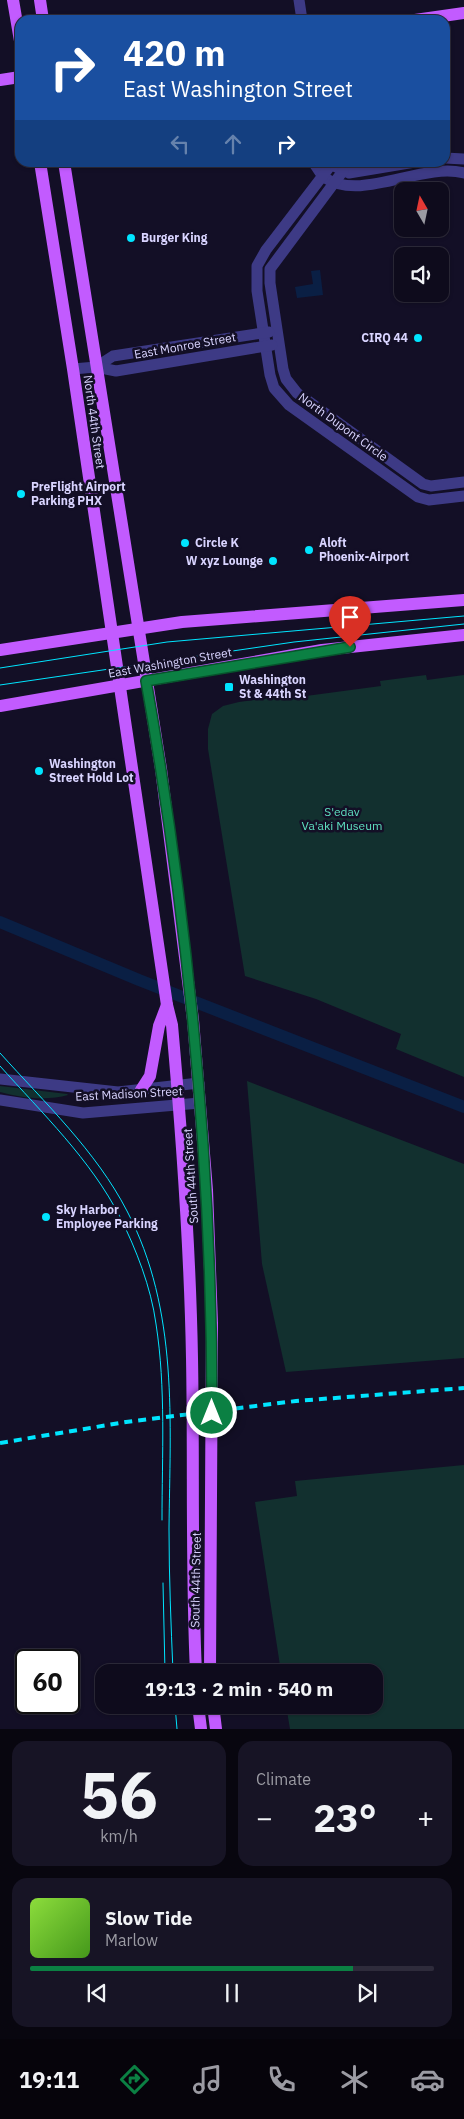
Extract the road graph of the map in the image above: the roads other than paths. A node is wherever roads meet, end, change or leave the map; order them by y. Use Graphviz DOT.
graph roads {
  1 [pos="13,0"];
  2 [pos="40,0"];
  3 [pos="299,0"];
  4 [pos="464,13"];
  5 [pos="16,15"];
  6 [pos="42,15"];
  7 [pos="301,15"];
  8 [pos="450,15"];
  9 [pos="15,78"];
  10 [pos="0,80"];
  11 [pos="450,158"];
  12 [pos="464,158"];
  13 [pos="41,167"];
  14 [pos="65,167"];
  15 [pos="317,167"];
  16 [pos="328,167"];
  17 [pos="335,167"];
  18 [pos="387,167"];
  19 [pos="342,171"];
  20 [pos="464,173"];
  21 [pos="323,176"];
  22 [pos="334,182"];
  23 [pos="276,331"];
  24 [pos="263,333"];
  25 [pos="279,344"];
  26 [pos="266,346"];
  27 [pos="96,366"];
  28 [pos="73,369"];
  29 [pos="464,482"];
  30 [pos="464,496"];
  31 [pos="464,600"];
  32 [pos="138,628"];
  33 [pos="112,632"];
  34 [pos="464,635"];
  35 [pos="0,650"];
  36 [pos="146,681"];
  37 [pos="120,686"];
  38 [pos="0,706"];
  39 [pos="167,1004"];
  40 [pos="0,1079"];
  41 [pos="198,1083"];
  42 [pos="178,1085"];
  43 [pos="141,1090"];
  44 [pos="0,1100"];
  45 [pos="200,1103"];
  46 [pos="180,1106"];
  47 [pos="196,1664"];
  48 [pos="210,1664"];
  49 [pos="199,1714"];
  50 [pos="214,1714"];
  51 [pos="201,1729"];
  52 [pos="216,1729"];
  1 -- 5 [label="main road"];
  2 -- 6 [label="main road"];
  3 -- 7 [label="street"];
  4 -- 8 [label="main road"];
  9 -- 10 [label="main road"];
  11 -- 12 [label="street"];
  13 -- 28 [label="main road, North 44th Street"];
  14 -- 27 [label="main road, North 44th Street"];
  15 -- 21 [label="street"];
  16 -- 21 [label="street, North Dupont Circle"];
  17 -- 19 [label="street"];
  18 -- 19 [label="street"];
  19 -- 22 [label="street, North Dupont Circle"];
  20 -- 22 [label="street"];
  21 -- 22 [label="street"];
  21 -- 24 [label="street, North Dupont Circle"];
  22 -- 23 [label="street, North Dupont Circle"];
  23 -- 24 [label="street, East Monroe Street"];
  23 -- 25 [label="street, North Dupont Circle"];
  24 -- 26 [label="street, North Dupont Circle"];
  24 -- 27 [label="street, East Monroe Street"];
  25 -- 26 [label="street, East Monroe Street"];
  25 -- 29 [label="street, North Dupont Circle"];
  26 -- 27 [label="street, East Monroe Street"];
  26 -- 30 [label="street, North Dupont Circle"];
  27 -- 28 [label="street, East Monroe Street"];
  27 -- 32 [label="main road, North 44th Street"];
  28 -- 33 [label="main road, North 44th Street"];
  31 -- 32 [label="main road"];
  32 -- 33 [label="main road"];
  32 -- 36 [label="main road, North 44th Street"];
  33 -- 35 [label="main road"];
  33 -- 37 [label="main road, North 44th Street"];
  34 -- 36 [label="main road, East Washington Street"];
  36 -- 37 [label="main road, East Washington Street"];
  36 -- 41 [label="main road, South 44th Street"];
  37 -- 38 [label="main road, East Washington Street"];
  37 -- 39 [label="main road, South 44th Street"];
  39 -- 42 [label="main road, South 44th Street"];
  39 -- 43 [label="main road"];
  40 -- 43 [label="street, East Madison Street"];
  41 -- 42 [label="street, East Madison Street"];
  41 -- 45 [label="main road, South 44th Street"];
  42 -- 43 [label="street, East Madison Street"];
  42 -- 46 [label="main road, South 44th Street"];
  44 -- 46 [label="street, East Madison Street"];
  45 -- 46 [label="street, East Madison Street"];
  45 -- 48 [label="main road, South 44th Street"];
  46 -- 47 [label="main road, South 44th Street"];
  49 -- 51 [label="main road"];
  50 -- 52 [label="main road"];
}
